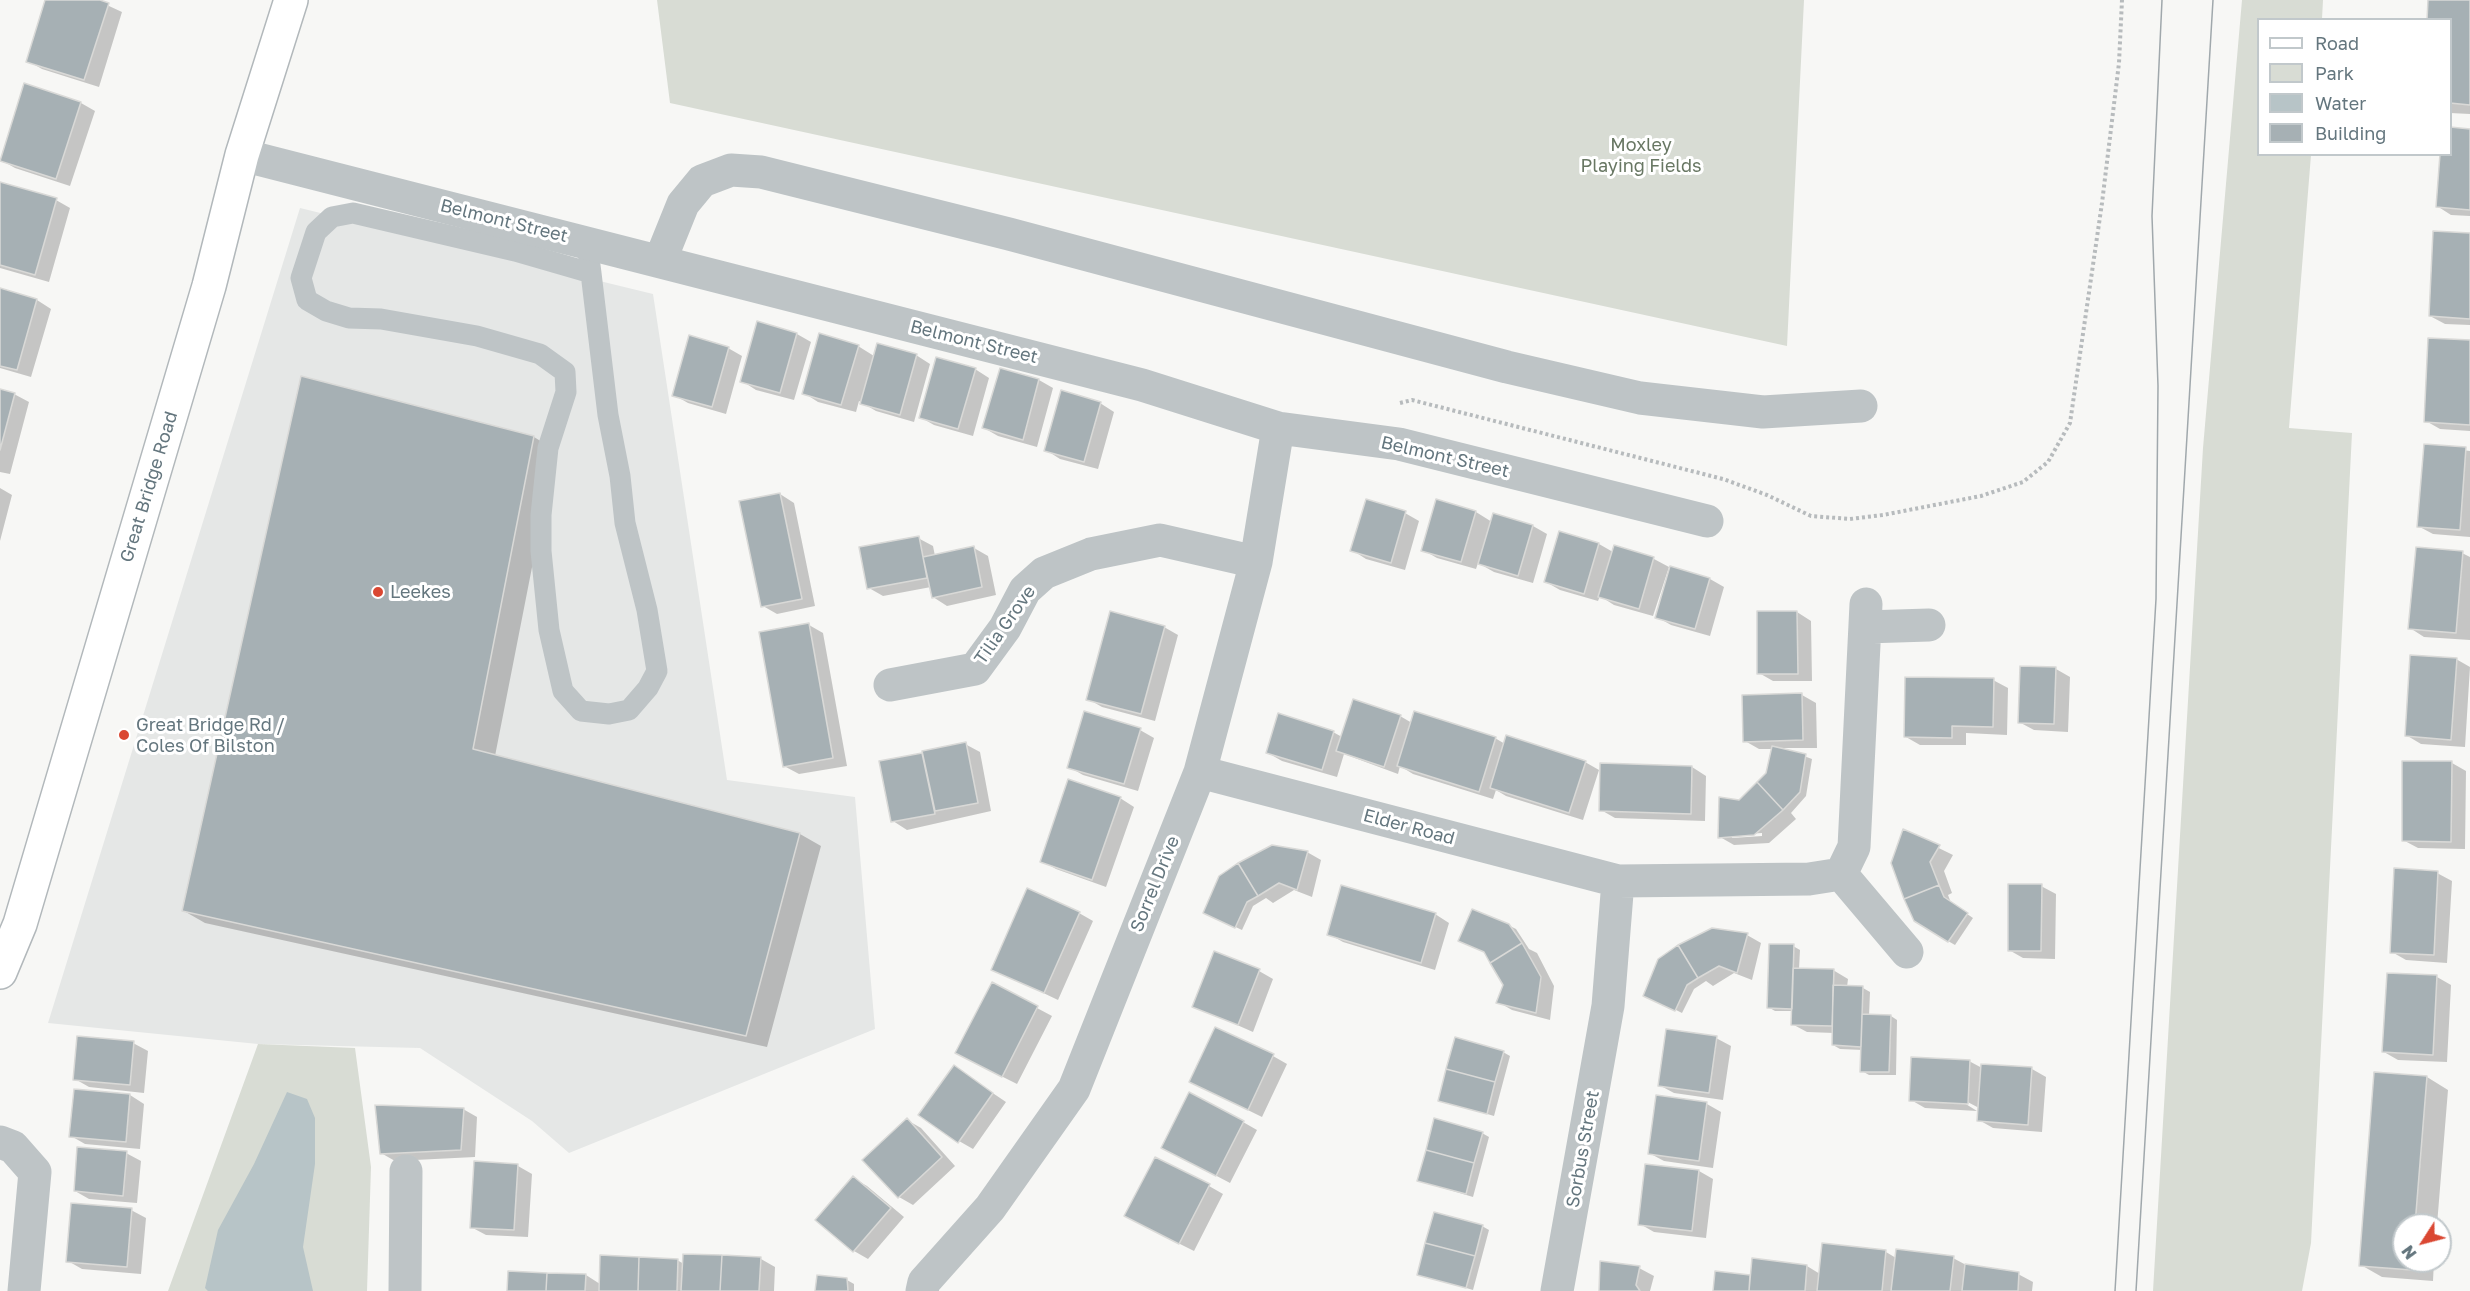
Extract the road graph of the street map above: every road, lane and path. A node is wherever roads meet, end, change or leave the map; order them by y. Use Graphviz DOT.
graph roads {
  1 [pos="291,0"];
  2 [pos="242,155"];
  3 [pos="589,257"];
  4 [pos="660,261"];
  5 [pos="1861,406"];
  6 [pos="1278,428"];
  7 [pos="1707,521"];
  8 [pos="1256,562"];
  9 [pos="1929,625"];
  10 [pos="890,685"];
  11 [pos="1200,772"];
  12 [pos="1841,874"];
  13 [pos="1618,881"];
  14 [pos="1907,952"];
  15 [pos="0,972"];
  16 [pos="0,1142"];
  17 [pos="406,1171"];
  18 [pos="24,1291"];
  19 [pos="405,1291"];
  20 [pos="922,1291"];
  21 [pos="1557,1291"];
  1 -- 2 [label="main road, Great Bridge Road"];
  2 -- 3 [label="street, Belmont Street"];
  2 -- 15 [label="main road, Great Bridge Road"];
  3 -- 3 [label="lane"];
  3 -- 4 [label="street, Belmont Street"];
  4 -- 5 [label="street"];
  4 -- 6 [label="street, Belmont Street"];
  6 -- 7 [label="street, Belmont Street"];
  6 -- 8 [label="street, Sorrel Drive"];
  8 -- 10 [label="street, Tilia Grove"];
  8 -- 11 [label="street, Sorrel Drive"];
  9 -- 12 [label="street"];
  11 -- 13 [label="street, Elder Road"];
  11 -- 20 [label="street, Sorrel Drive"];
  12 -- 13 [label="street, Elder Road"];
  12 -- 14 [label="street"];
  13 -- 21 [label="street, Sorbus Street"];
  16 -- 18 [label="street"];
  17 -- 19 [label="street"];
}
